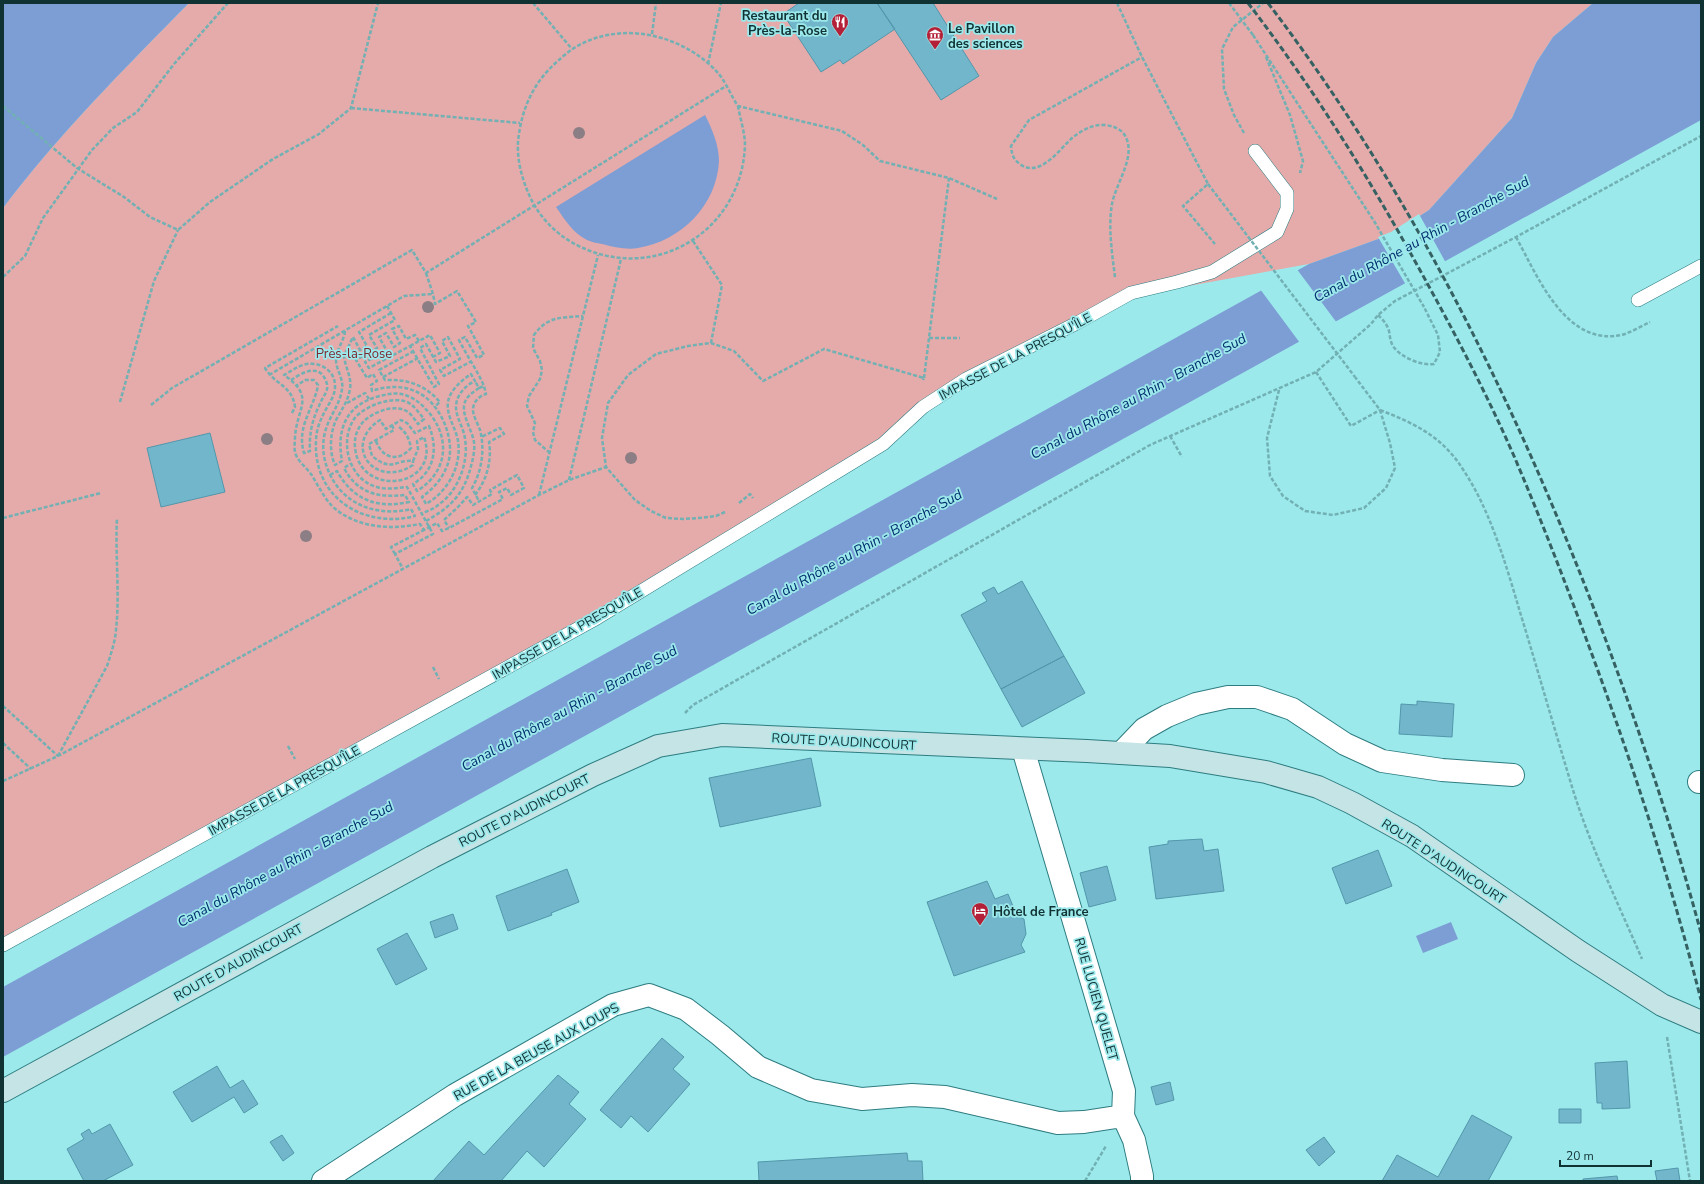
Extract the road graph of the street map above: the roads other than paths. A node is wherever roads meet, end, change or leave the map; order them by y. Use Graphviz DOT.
graph roads {
  1 [pos="1255,151"];
  2 [pos="1701,266"];
  3 [pos="1638,300"];
  4 [pos="1023,749"];
  5 [pos="1121,753"];
  6 [pos="1513,775"];
  7 [pos="3,945"];
  8 [pos="1701,1022"];
  9 [pos="3,1091"];
  10 [pos="1123,1116"];
  11 [pos="323,1181"];
  12 [pos="1142,1181"];
  1 -- 7 [label="lane, IMPASSE DE LA PRESQU'ÎLE"];
  2 -- 3 [label="lane"];
  4 -- 5 [label="main road, ROUTE D'AUDINCOURT"];
  4 -- 9 [label="main road, ROUTE D'AUDINCOURT"];
  4 -- 10 [label="street, RUE LUCIEN QUELET"];
  5 -- 6 [label="street"];
  5 -- 8 [label="main road, ROUTE D'AUDINCOURT"];
  10 -- 11 [label="street, RUE DE LA BEUSE AUX LOUPS"];
  10 -- 12 [label="street, RUE LUCIEN QUELET"];
}
